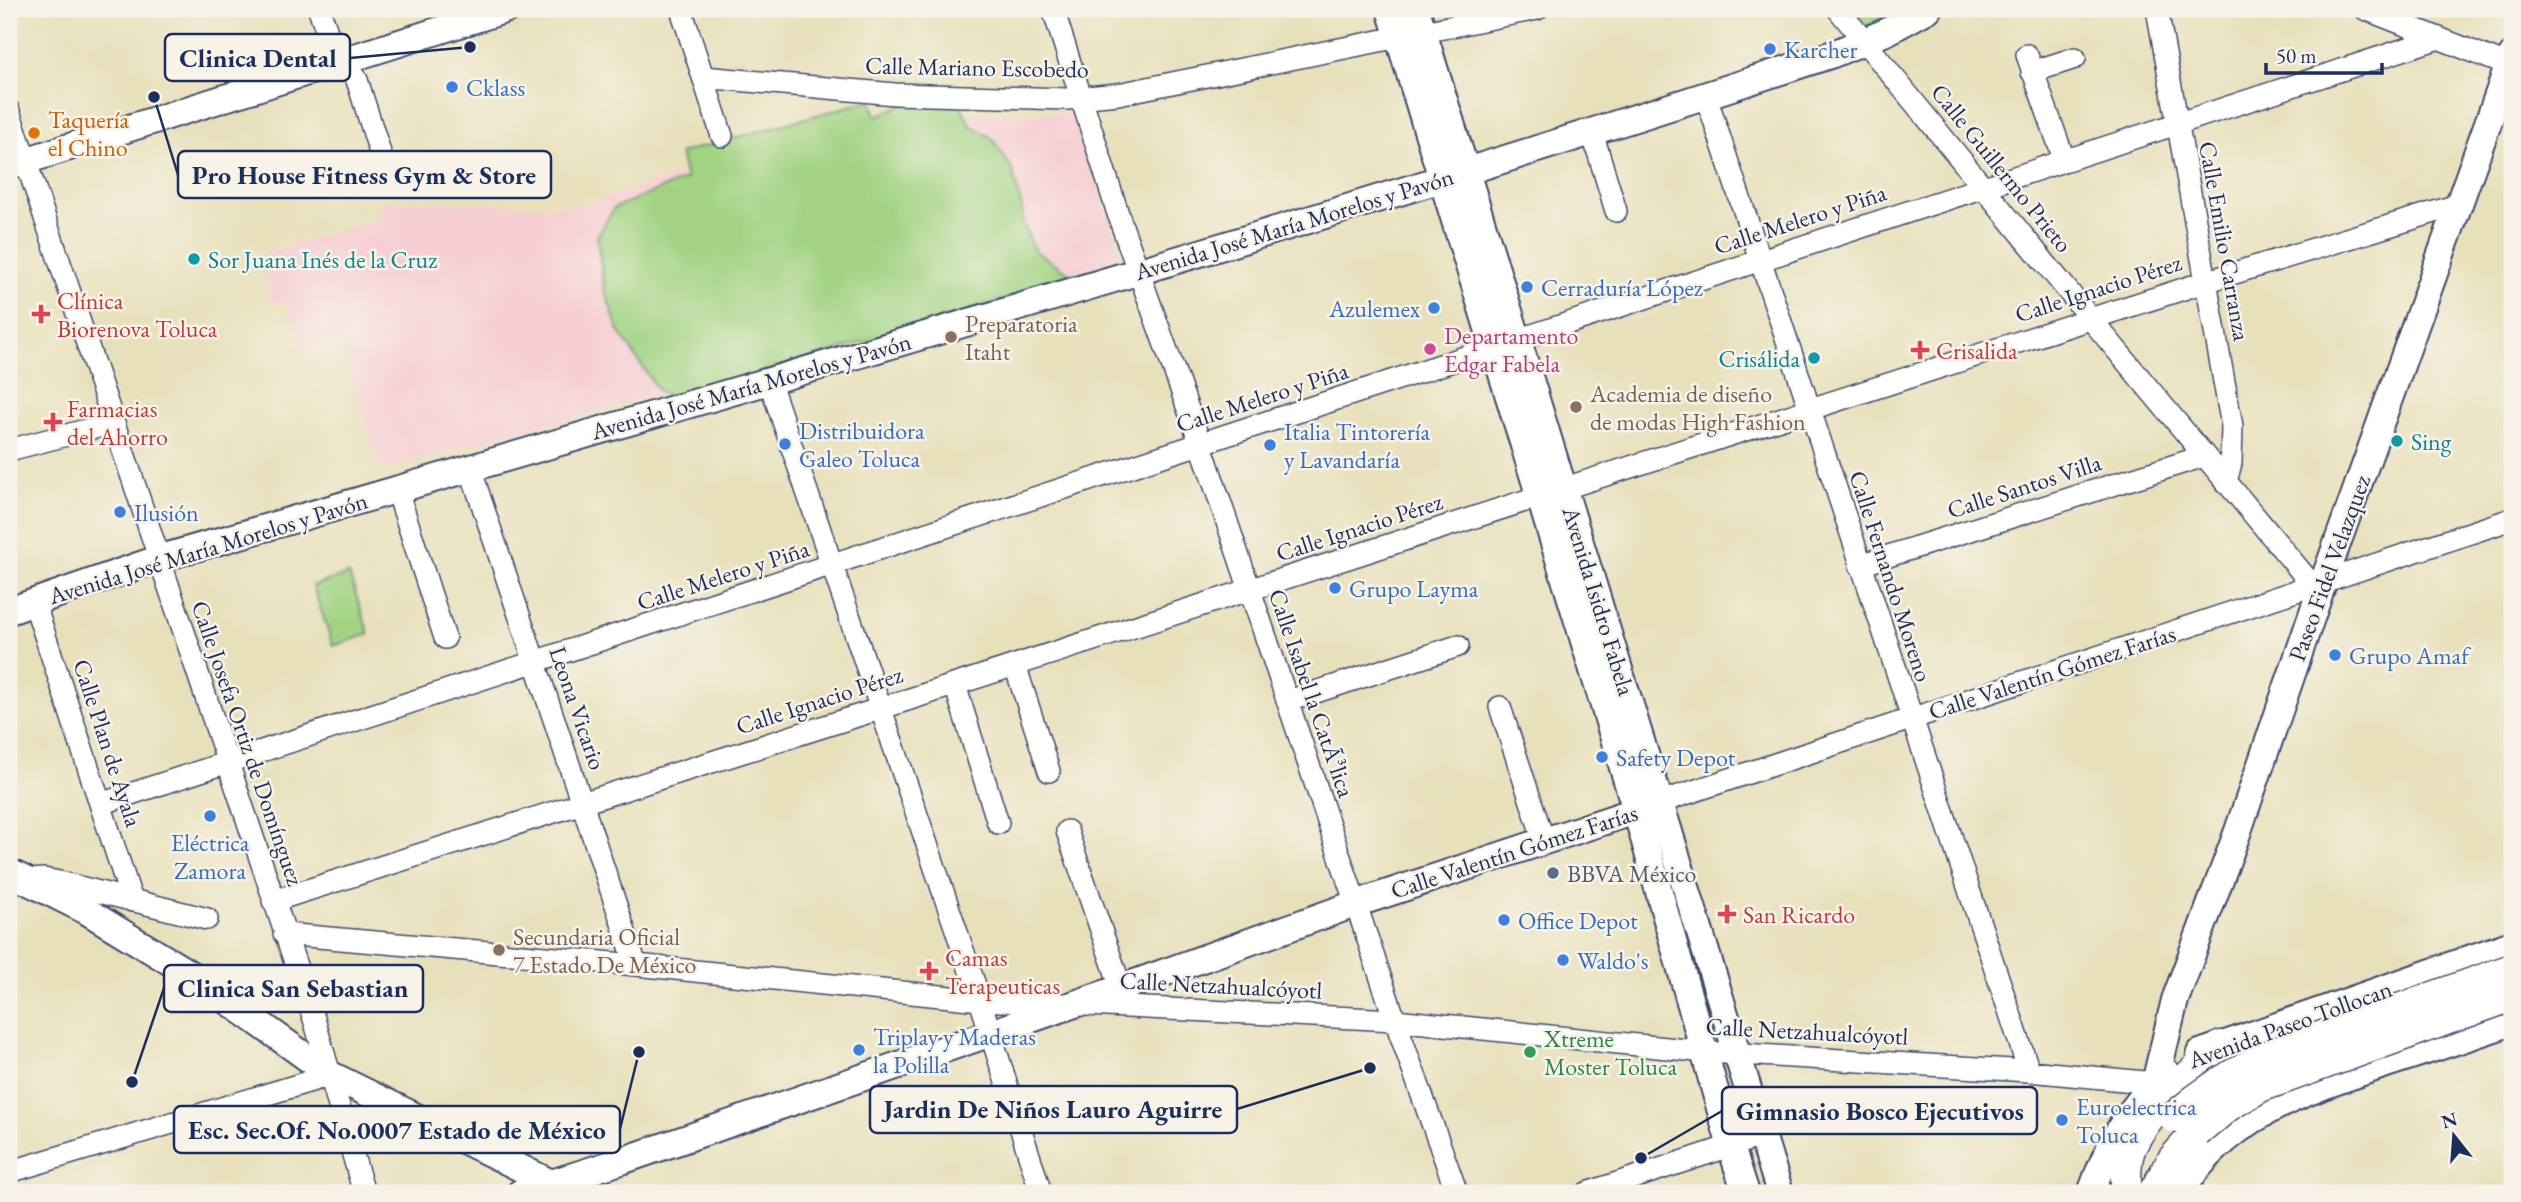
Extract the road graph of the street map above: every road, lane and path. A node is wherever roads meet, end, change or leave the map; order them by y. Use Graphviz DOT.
graph roads {
  1 [pos="319,9"];
  2 [pos="508,9"];
  3 [pos="681,9"];
  4 [pos="1054,9"];
  5 [pos="1390,9"];
  6 [pos="1537,9"];
  7 [pos="1838,9"];
  8 [pos="1928,9"];
  9 [pos="2157,9"];
  10 [pos="2365,9"];
  11 [pos="1413,26"];
  12 [pos="2439,38"];
  13 [pos="1866,42"];
  14 [pos="2076,58"];
  15 [pos="346,61"];
  16 [pos="2511,63"];
  17 [pos="703,77"];
  18 [pos="1706,96"];
  19 [pos="1083,98"];
  20 [pos="9,111"];
  21 [pos="2177,122"];
  22 [pos="1592,132"];
  23 [pos="722,136"];
  24 [pos="2064,159"];
  25 [pos="17,164"];
  26 [pos="1454,175"];
  27 [pos="390,184"];
  28 [pos="1983,186"];
  29 [pos="2461,204"];
  30 [pos="1616,211"];
  31 [pos="1760,260"];
  32 [pos="1139,273"];
  33 [pos="2205,282"];
  34 [pos="2090,318"];
  35 [pos="1506,343"];
  36 [pos="769,380"];
  37 [pos="1808,409"];
  38 [pos="113,423"];
  39 [pos="1201,445"];
  40 [pos="9,450"];
  41 [pos="2204,456"];
  42 [pos="470,468"];
  43 [pos="2226,482"];
  44 [pos="397,490"];
  45 [pos="1552,492"];
  46 [pos="2511,525"];
  47 [pos="158,559"];
  48 [pos="1860,565"];
  49 [pos="832,567"];
  50 [pos="2318,585"];
  51 [pos="1250,589"];
  52 [pos="34,602"];
  53 [pos="9,611"];
  54 [pos="445,638"];
  55 [pos="1458,646"];
  56 [pos="536,664"];
  57 [pos="1015,665"];
  58 [pos="954,685"];
  59 [pos="1288,701"];
  60 [pos="1500,707"];
  61 [pos="880,709"];
  62 [pos="1911,718"];
  63 [pos="227,763"];
  64 [pos="1049,771"];
  65 [pos="582,803"];
  66 [pos="100,804"];
  67 [pos="1649,806"];
  68 [pos="998,823"];
  69 [pos="1067,831"];
  70 [pos="1545,841"];
  71 [pos="19,877"];
  72 [pos="89,900"];
  73 [pos="132,901"];
  74 [pos="273,901"];
  75 [pos="1355,904"];
  76 [pos="207,919"];
  77 [pos="284,934"];
  78 [pos="2506,954"];
  79 [pos="636,965"];
  80 [pos="1121,988"];
  81 [pos="2512,996"];
  82 [pos="980,1000"];
  83 [pos="1074,1003"];
  84 [pos="1395,1020"];
  85 [pos="2507,1024"];
  86 [pos="989,1032"];
  87 [pos="2221,1046"];
  88 [pos="1706,1052"];
  89 [pos="1737,1053"];
  90 [pos="2029,1071"];
  91 [pos="331,1075"];
  92 [pos="2155,1083"];
  93 [pos="2186,1124"];
  94 [pos="1761,1136"];
  95 [pos="1731,1147"];
  96 [pos="9,1172"];
  97 [pos="561,1189"];
  98 [pos="2134,1192"];
  99 [pos="364,1193"];
  100 [pos="520,1193"];
  101 [pos="1041,1193"];
  102 [pos="1457,1193"];
  103 [pos="1587,1193"];
  104 [pos="1746,1193"];
  105 [pos="1780,1193"];
  106 [pos="2091,1193"];
  107 [pos="2180,1193"];
  1 -- 15 [label="street"];
  2 -- 15 [label="main road"];
  3 -- 17 [label="street"];
  4 -- 19 [label="street, Calle Isabel la CatÃ³lica"];
  5 -- 11 [label="main road, Avenida Isidro Fabela"];
  6 -- 11 [label="street, Calle Mariano Escobedo"];
  7 -- 13 [label="street, Calle Guillermo Prieto"];
  8 -- 13 [label="main road, Avenida José María Morelos y Pavón"];
  9 -- 21 [label="street, Calle Emilio Carranza"];
  10 -- 12 [label="street"];
  11 -- 19 [label="street, Calle Mariano Escobedo"];
  11 -- 26 [label="main road, Avenida Isidro Fabela"];
  12 -- 16 [label="street"];
  12 -- 21 [label="street, Calle Melero y Piña"];
  13 -- 18 [label="main road, Avenida José María Morelos y Pavón"];
  13 -- 28 [label="street, Calle Guillermo Prieto"];
  14 -- 24 [label="street"];
  15 -- 25 [label="main road"];
  15 -- 27 [label="street"];
  16 -- 29 [label="main road, Paseo Fidel Velazquez"];
  17 -- 19 [label="street, Calle Mariano Escobedo"];
  17 -- 23 [label="street"];
  18 -- 22 [label="main road, Avenida José María Morelos y Pavón"];
  18 -- 31 [label="street, Calle Fernando Moreno"];
  19 -- 32 [label="street, Calle Isabel la CatÃ³lica"];
  20 -- 25 [label="street, Calle Josefa Ortiz de Domínguez"];
  21 -- 24 [label="street, Calle Melero y Piña"];
  21 -- 33 [label="street, Calle Emilio Carranza"];
  22 -- 26 [label="main road, Avenida José María Morelos y Pavón"];
  22 -- 30 [label="street"];
  24 -- 28 [label="street, Calle Melero y Piña"];
  25 -- 38 [label="street, Calle Josefa Ortiz de Domínguez"];
  26 -- 32 [label="main road, Avenida José María Morelos y Pavón"];
  26 -- 35 [label="main road, Avenida Isidro Fabela"];
  28 -- 31 [label="street, Calle Melero y Piña"];
  28 -- 34 [label="street, Calle Guillermo Prieto"];
  29 -- 33 [label="street, Calle Ignacio Pérez"];
  29 -- 50 [label="main road, Paseo Fidel Velazquez"];
  31 -- 35 [label="street, Calle Melero y Piña"];
  31 -- 37 [label="street, Calle Fernando Moreno"];
  32 -- 36 [label="main road, Avenida José María Morelos y Pavón"];
  32 -- 39 [label="street, Calle Isabel la CatÃ³lica"];
  33 -- 34 [label="street, Calle Ignacio Pérez"];
  33 -- 43 [label="street, Calle Emilio Carranza"];
  34 -- 37 [label="street, Calle Ignacio Pérez"];
  34 -- 41 [label="street, Calle Guillermo Prieto"];
  35 -- 39 [label="street, Calle Melero y Piña"];
  35 -- 45 [label="main road, Avenida Isidro Fabela"];
  36 -- 42 [label="main road, Avenida José María Morelos y Pavón"];
  36 -- 49 [label="street"];
  37 -- 45 [label="street, Calle Ignacio Pérez"];
  37 -- 48 [label="street, Calle Fernando Moreno"];
  38 -- 40 [label="street"];
  38 -- 47 [label="street, Calle Josefa Ortiz de Domínguez"];
  39 -- 49 [label="street, Calle Melero y Piña"];
  39 -- 51 [label="street, Calle Isabel la CatÃ³lica"];
  41 -- 43 [label="street, Calle Guillermo Prieto"];
  41 -- 48 [label="street, Calle Santos Villa"];
  42 -- 44 [label="main road, Avenida José María Morelos y Pavón"];
  42 -- 56 [label="street, Leona Vicario"];
  43 -- 50 [label="street, Calle Guillermo Prieto"];
  44 -- 47 [label="main road, Avenida José María Morelos y Pavón"];
  44 -- 54 [label="street"];
  45 -- 51 [label="street, Calle Ignacio Pérez"];
  45 -- 67 [label="main road, Avenida Isidro Fabela"];
  46 -- 50 [label="street, Calle Valentín Gómez Farías"];
  47 -- 52 [label="main road, Avenida José María Morelos y Pavón"];
  47 -- 63 [label="street, Calle Josefa Ortiz de Domínguez"];
  48 -- 62 [label="street, Calle Fernando Moreno"];
  49 -- 56 [label="street, Calle Melero y Piña"];
  49 -- 61 [label="street"];
  50 -- 62 [label="street, Calle Valentín Gómez Farías"];
  50 -- 92 [label="main road, Paseo Fidel Velazquez"];
  51 -- 57 [label="street, Calle Ignacio Pérez"];
  51 -- 59 [label="street, Calle Isabel la CatÃ³lica"];
  52 -- 53 [label="main road, Avenida José María Morelos y Pavón"];
  52 -- 66 [label="street, Calle Plan de Ayala"];
  55 -- 59 [label="street"];
  56 -- 63 [label="street, Calle Melero y Piña"];
  56 -- 65 [label="street, Leona Vicario"];
  57 -- 58 [label="street, Calle Ignacio Pérez"];
  57 -- 64 [label="street"];
  58 -- 61 [label="street, Calle Ignacio Pérez"];
  58 -- 68 [label="street"];
  59 -- 75 [label="street, Calle Isabel la CatÃ³lica"];
  60 -- 70 [label="street"];
  61 -- 65 [label="street, Calle Ignacio Pérez"];
  61 -- 82 [label="street"];
  62 -- 67 [label="street, Calle Valentín Gómez Farías"];
  62 -- 90 [label="street, Calle Fernando Moreno"];
  63 -- 66 [label="street, Calle Melero y Piña"];
  63 -- 74 [label="street, Calle Josefa Ortiz de Domínguez"];
  65 -- 74 [label="street, Calle Ignacio Pérez"];
  65 -- 79 [label="street, Leona Vicario"];
  66 -- 73 [label="street, Calle Plan de Ayala"];
  67 -- 70 [label="main road, Calle Valentín Gómez Farías"];
  67 -- 88 [label="main road, Avenida Isidro Fabela"];
  67 -- 89 [label="main road, Avenida Isidro Fabela"];
  69 -- 80 [label="street"];
  70 -- 75 [label="main road, Calle Valentín Gómez Farías"];
  71 -- 72 [label="main road"];
  72 -- 73 [label="street"];
  72 -- 91 [label="main road"];
  73 -- 76 [label="street"];
  74 -- 77 [label="street, Calle Josefa Ortiz de Domínguez"];
  75 -- 80 [label="main road, Calle Valentín Gómez Farías"];
  75 -- 84 [label="street, Calle Isabel la CatÃ³lica"];
  77 -- 79 [label="street, Calle Netzahualcóyotl"];
  77 -- 91 [label="street, Calle Josefa Ortiz de Domínguez"];
  78 -- 85 [label="main road"];
  78 -- 87 [label="main road, Avenida Paseo Tollocan"];
  78 -- 93 [label="highway, Avenida Paseo Tollocan, bridge"];
  79 -- 82 [label="street, Calle Netzahualcóyotl"];
  80 -- 83 [label="main road, Calle Valentín Gómez Farías"];
  81 -- 93 [label="highway, Avenida Paseo Tollocan, bridge"];
  82 -- 83 [label="street, Calle Netzahualcóyotl"];
  82 -- 86 [label="street"];
  83 -- 84 [label="street, Calle Netzahualcóyotl"];
  83 -- 86 [label="main road, Calle Valentín Gómez Farías"];
  84 -- 88 [label="street, Calle Netzahualcóyotl"];
  84 -- 102 [label="street, Calle Isabel la CatÃ³lica"];
  85 -- 107 [label="main road"];
  86 -- 97 [label="main road, Calle Valentín Gómez Farías"];
  86 -- 101 [label="street"];
  87 -- 92 [label="main road, Avenida Paseo Tollocan"];
  87 -- 98 [label="highway"];
  88 -- 89 [label="street, Calle Netzahualcóyotl"];
  88 -- 95 [label="main road, Avenida Isidro Fabela"];
  89 -- 90 [label="street, Calle Netzahualcóyotl"];
  89 -- 94 [label="main road, Avenida Isidro Fabela"];
  90 -- 92 [label="street, Calle Netzahualcóyotl"];
  91 -- 96 [label="street"];
  91 -- 97 [label="main road"];
  91 -- 99 [label="street, Calle Josefa Ortiz de Domínguez"];
  92 -- 106 [label="main road, Avenida Paseo Tollocan"];
  93 -- 98 [label="highway, Avenida Paseo Tollocan"];
  94 -- 95 [label="street"];
  94 -- 105 [label="main road, Avenida Isidro Fabela"];
  95 -- 103 [label="street"];
  95 -- 104 [label="main road, Avenida Isidro Fabela"];
  97 -- 100 [label="main road, Calle Valentín Gómez Farías"];
}
